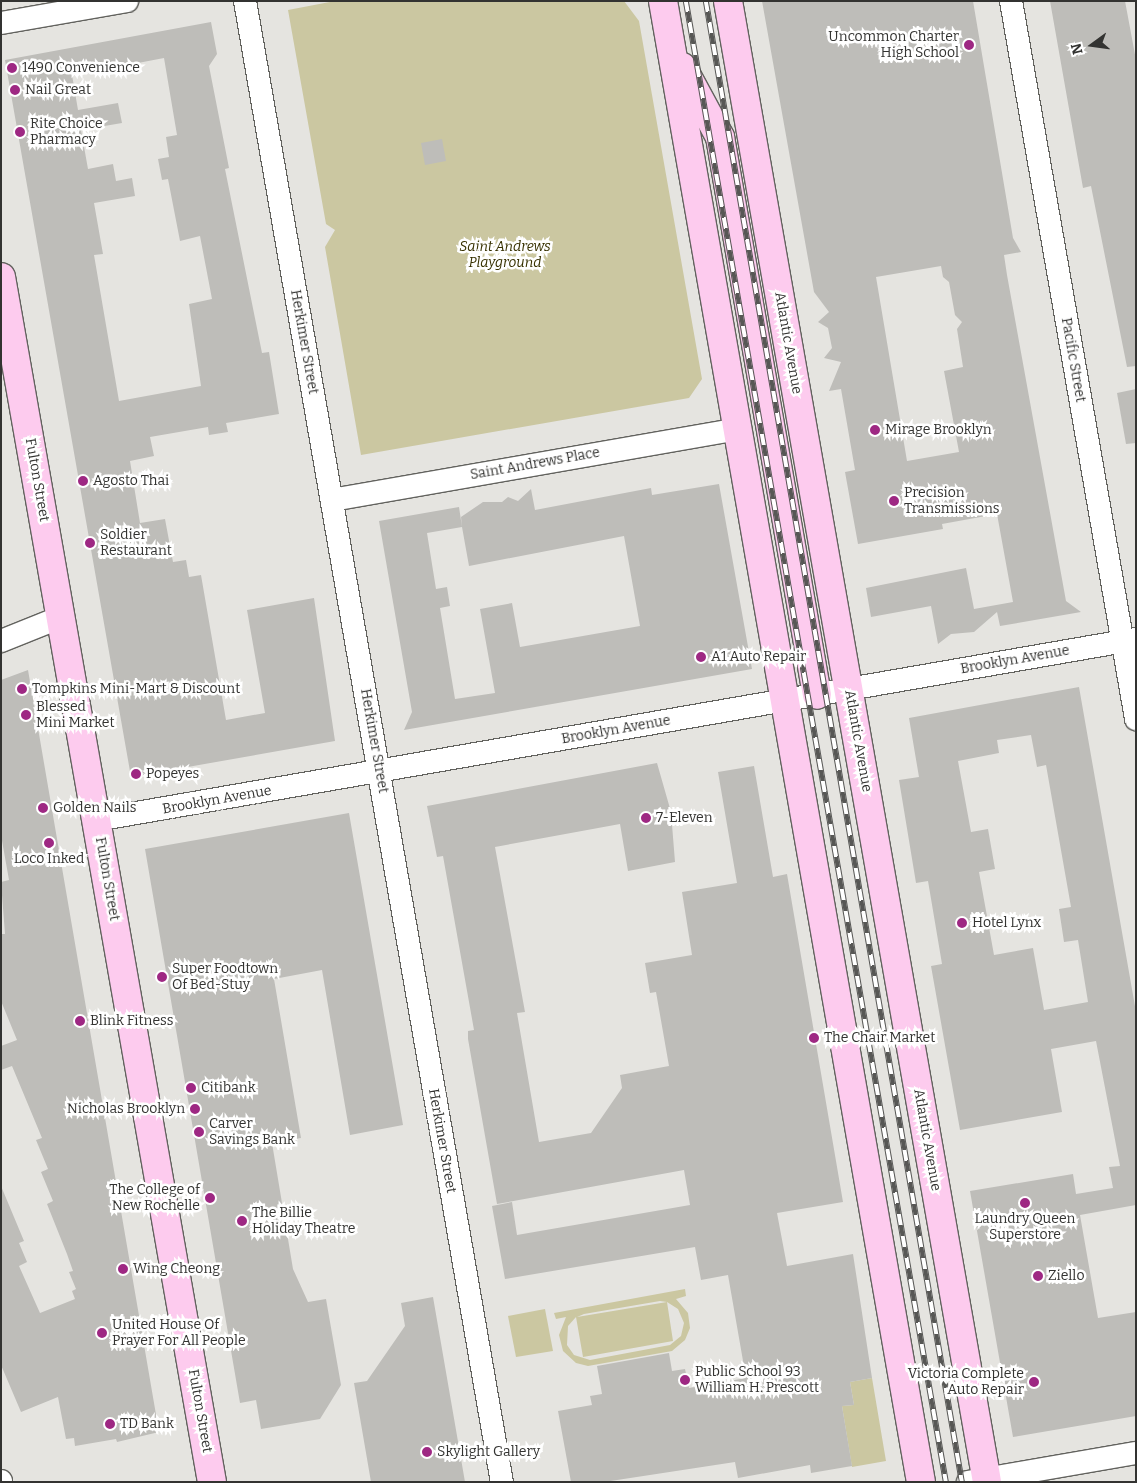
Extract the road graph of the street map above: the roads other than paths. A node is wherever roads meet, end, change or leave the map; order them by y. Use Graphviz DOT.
graph roads {
  1 [pos="127,1"];
  2 [pos="245,1"];
  3 [pos="663,1"];
  4 [pos="728,1"];
  5 [pos="1011,1"];
  6 [pos="1,23"];
  7 [pos="671,47"];
  8 [pos="1,277"];
  9 [pos="738,429"];
  10 [pos="332,500"];
  11 [pos="61,617"];
  12 [pos="1129,640"];
  13 [pos="1,641"];
  14 [pos="848,689"];
  15 [pos="817,695"];
  16 [pos="784,700"];
  17 [pos="1136,719"];
  18 [pos="379,772"];
  19 [pos="96,820"];
  20 [pos="1136,1453"];
  21 [pos="980,1481"];
  22 [pos="212,1482"];
  23 [pos="502,1482"];
  24 [pos="921,1482"];
  1 -- 6 [label="street"];
  2 -- 10 [label="street, Herkimer Street"];
  3 -- 7 [label="main road"];
  4 -- 14 [label="main road, Atlantic Avenue"];
  5 -- 12 [label="street, Pacific Street"];
  7 -- 9 [label="main road"];
  7 -- 15 [label="main road"];
  8 -- 11 [label="main road, Fulton Street"];
  9 -- 10 [label="street, Saint Andrews Place"];
  9 -- 16 [label="main road"];
  10 -- 18 [label="street, Herkimer Street"];
  11 -- 13 [label="street"];
  11 -- 19 [label="main road, Fulton Street"];
  12 -- 14 [label="street, Brooklyn Avenue"];
  12 -- 17 [label="street, Pacific Street"];
  14 -- 15 [label="street, Brooklyn Avenue"];
  14 -- 21 [label="main road, Atlantic Avenue"];
  15 -- 16 [label="street, Brooklyn Avenue"];
  16 -- 18 [label="street, Brooklyn Avenue"];
  16 -- 24 [label="main road"];
  18 -- 19 [label="street, Brooklyn Avenue"];
  18 -- 23 [label="street, Herkimer Street"];
  19 -- 22 [label="main road, Fulton Street"];
  20 -- 21 [label="street"];
}
